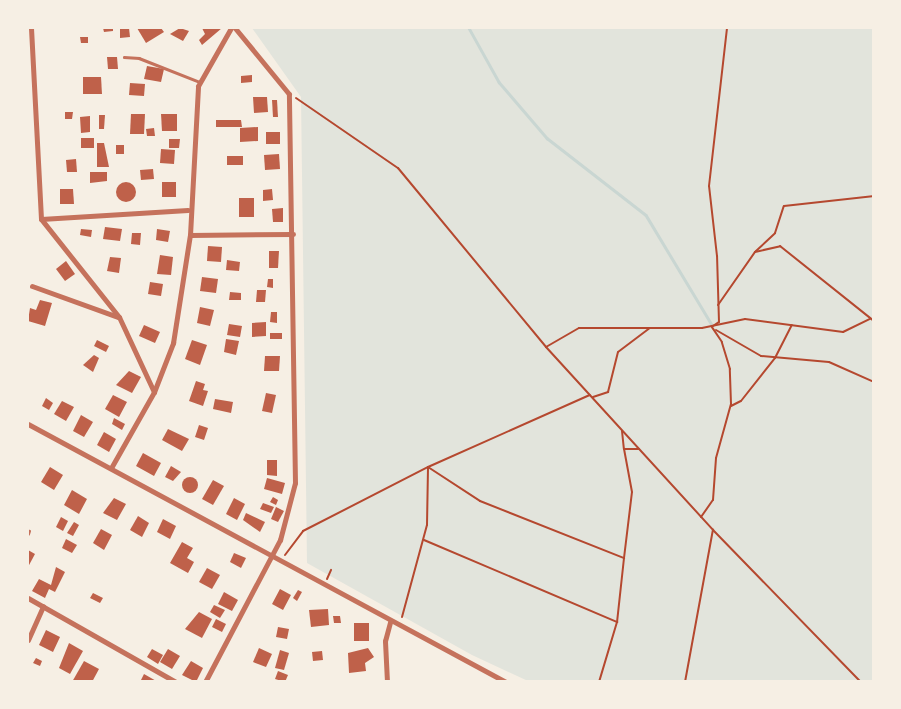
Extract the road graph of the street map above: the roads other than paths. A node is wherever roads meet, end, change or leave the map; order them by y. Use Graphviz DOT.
graph roads {
  1 [pos="31,28"];
  2 [pos="231,28"];
  3 [pos="235,28"];
  4 [pos="124,58"];
  5 [pos="200,82"];
  6 [pos="188,210"];
  7 [pos="41,219"];
  8 [pos="293,234"];
  9 [pos="190,236"];
  10 [pos="32,286"];
  11 [pos="119,317"];
  12 [pos="154,392"];
  13 [pos="28,424"];
  14 [pos="111,468"];
  15 [pos="272,557"];
  16 [pos="28,598"];
  17 [pos="43,606"];
  18 [pos="390,622"];
  19 [pos="28,640"];
  20 [pos="176,682"];
  21 [pos="204,682"];
  22 [pos="387,682"];
  23 [pos="506,682"];
  1 -- 7 [label="street"];
  2 -- 5 [label="street"];
  3 -- 8 [label="street"];
  4 -- 5 [label="lane"];
  5 -- 6 [label="street"];
  6 -- 7 [label="street"];
  6 -- 9 [label="street"];
  7 -- 11 [label="street"];
  8 -- 9 [label="street"];
  8 -- 15 [label="street"];
  9 -- 12 [label="street"];
  10 -- 11 [label="street"];
  11 -- 12 [label="street"];
  12 -- 14 [label="street"];
  13 -- 14 [label="street"];
  14 -- 15 [label="street"];
  15 -- 18 [label="street"];
  15 -- 21 [label="street"];
  16 -- 17 [label="street"];
  17 -- 19 [label="street"];
  17 -- 20 [label="street"];
  18 -- 22 [label="street"];
  18 -- 23 [label="street"];
}
